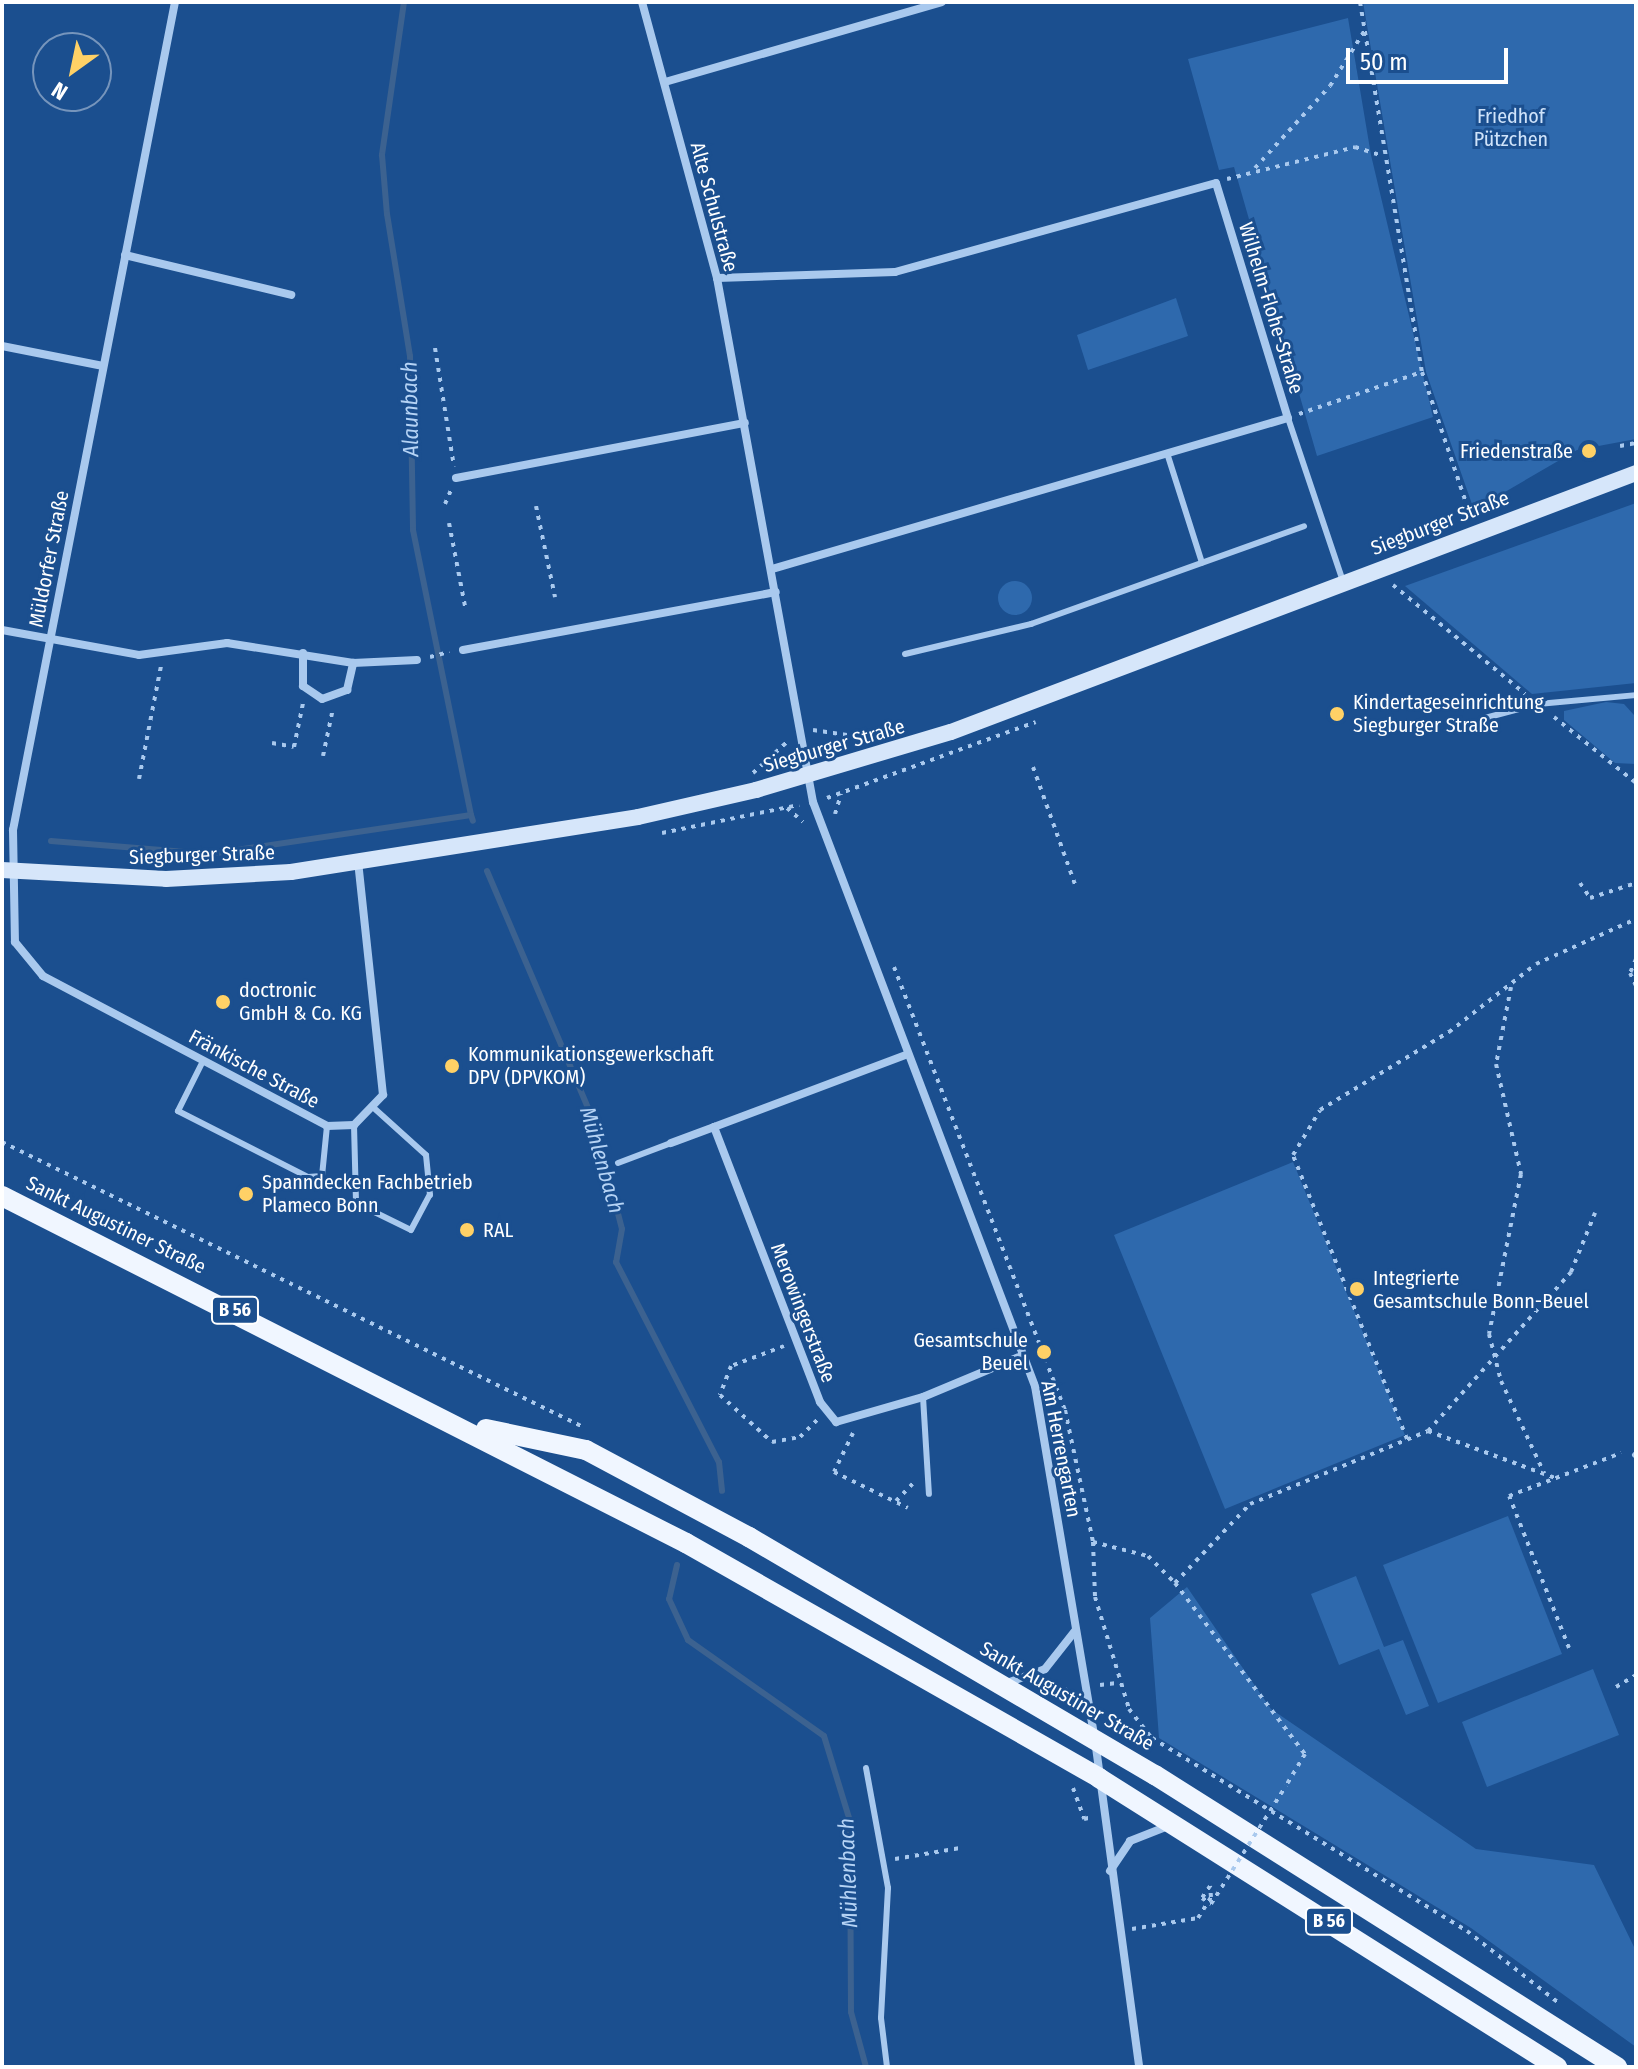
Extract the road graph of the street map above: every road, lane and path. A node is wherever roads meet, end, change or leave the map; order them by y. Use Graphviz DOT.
graph roads {
  1 [pos="175,2"];
  2 [pos="642,2"];
  3 [pos="942,2"];
  4 [pos="1360,2"];
  5 [pos="1365,30"];
  6 [pos="665,82"];
  7 [pos="1383,156"];
  8 [pos="1255,168"];
  9 [pos="1216,183"];
  10 [pos="125,255"];
  11 [pos="717,278"];
  12 [pos="291,295"];
  13 [pos="2,346"];
  14 [pos="435,348"];
  15 [pos="103,366"];
  16 [pos="1422,372"];
  17 [pos="1288,418"];
  18 [pos="745,423"];
  19 [pos="1636,443"];
  20 [pos="1620,446"];
  21 [pos="1167,453"];
  22 [pos="1636,473"];
  23 [pos="456,478"];
  24 [pos="445,504"];
  25 [pos="536,506"];
  26 [pos="449,523"];
  27 [pos="1304,526"];
  28 [pos="1475,530"];
  29 [pos="1202,563"];
  30 [pos="772,569"];
  31 [pos="1343,581"];
  32 [pos="1388,581"];
  33 [pos="776,592"];
  34 [pos="555,597"];
  35 [pos="465,606"];
  36 [pos="2,630"];
  37 [pos="50,640"];
  38 [pos="463,650"];
  39 [pos="303,653"];
  40 [pos="446,653"];
  41 [pos="905,654"];
  42 [pos="163,656"];
  43 [pos="431,657"];
  44 [pos="417,660"];
  45 [pos="353,663"];
  46 [pos="306,689"];
  47 [pos="1636,695"];
  48 [pos="335,698"];
  49 [pos="1538,704"];
  50 [pos="1485,718"];
  51 [pos="272,743"];
  52 [pos="323,756"];
  53 [pos="1033,767"];
  54 [pos="809,775"];
  55 [pos="139,779"];
  56 [pos="1636,783"];
  57 [pos="358,861"];
  58 [pos="6,870"];
  59 [pos="1580,883"];
  60 [pos="1636,883"];
  61 [pos="1076,887"];
  62 [pos="1636,919"];
  63 [pos="1636,959"];
  64 [pos="1511,985"];
  65 [pos="1636,986"];
  66 [pos="906,1055"];
  67 [pos="203,1061"];
  68 [pos="375,1109"];
  69 [pos="354,1125"];
  70 [pos="327,1126"];
  71 [pos="714,1127"];
  72 [pos="2,1142"];
  73 [pos="671,1143"];
  74 [pos="618,1163"];
  75 [pos="2,1196"];
  76 [pos="1595,1213"];
  77 [pos="796,1341"];
  78 [pos="1024,1355"];
  79 [pos="1492,1355"];
  80 [pos="923,1397"];
  81 [pos="827,1413"];
  82 [pos="861,1419"];
  83 [pos="466,1426"];
  84 [pos="1428,1431"];
  85 [pos="596,1433"];
  86 [pos="1407,1439"];
  87 [pos="1636,1454"];
  88 [pos="927,1471"];
  89 [pos="1544,1473"];
  90 [pos="1558,1479"];
  91 [pos="929,1494"];
  92 [pos="896,1501"];
  93 [pos="908,1508"];
  94 [pos="1093,1542"];
  95 [pos="1175,1583"];
  96 [pos="1075,1631"];
  97 [pos="1569,1648"];
  98 [pos="1636,1675"];
  99 [pos="998,1683"];
  100 [pos="1106,1685"];
  101 [pos="1616,1687"];
  102 [pos="1095,1740"];
  103 [pos="866,1768"];
  104 [pos="1064,1778"];
  105 [pos="1099,1778"];
  106 [pos="1090,1818"];
  107 [pos="1174,1825"];
  108 [pos="960,1848"];
  109 [pos="883,1861"];
  110 [pos="1110,1872"];
  111 [pos="1118,1932"];
  112 [pos="1565,2008"];
  113 [pos="887,2067"];
  114 [pos="1139,2067"];
  115 [pos="1557,2067"];
  116 [pos="1617,2067"];
  1 -- 10 [label="street, Müldorfer Straße"];
  2 -- 6 [label="street, Alte Schulstraße"];
  3 -- 6 [label="street"];
  4 -- 5 [label="path"];
  5 -- 7 [label="path"];
  5 -- 8 [label="path"];
  6 -- 11 [label="street, Alte Schulstraße"];
  7 -- 8 [label="path"];
  7 -- 16 [label="path"];
  8 -- 9 [label="path"];
  9 -- 11 [label="street"];
  9 -- 17 [label="street, Wilhelm-Flohe-Straße"];
  10 -- 12 [label="street"];
  10 -- 15 [label="street, Müldorfer Straße"];
  11 -- 18 [label="street, Alte Schulstraße"];
  13 -- 15 [label="street"];
  14 -- 23 [label="path"];
  15 -- 37 [label="street, Müldorfer Straße"];
  16 -- 17 [label="path"];
  16 -- 28 [label="path"];
  17 -- 21 [label="street, Wilhelm-Flohe-Straße"];
  17 -- 31 [label="lane"];
  18 -- 23 [label="street"];
  18 -- 30 [label="street, Alte Schulstraße"];
  19 -- 20 [label="path"];
  21 -- 29 [label="lane"];
  21 -- 30 [label="street, Wilhelm-Flohe-Straße"];
  22 -- 28 [label="main road, Siegburger Straße"];
  23 -- 24 [label="path"];
  25 -- 34 [label="path"];
  26 -- 35 [label="path"];
  27 -- 29 [label="lane"];
  28 -- 31 [label="main road, Siegburger Straße"];
  29 -- 41 [label="lane"];
  30 -- 33 [label="street, Alte Schulstraße"];
  31 -- 54 [label="main road, Siegburger Straße"];
  32 -- 49 [label="path"];
  33 -- 38 [label="street"];
  33 -- 54 [label="street, Alte Schulstraße"];
  36 -- 37 [label="street"];
  37 -- 42 [label="street"];
  37 -- 58 [label="street, Müldorfer Straße"];
  39 -- 42 [label="street"];
  39 -- 45 [label="street"];
  39 -- 46 [label="street"];
  40 -- 43 [label="path"];
  42 -- 55 [label="path"];
  44 -- 45 [label="street"];
  45 -- 48 [label="street"];
  46 -- 48 [label="street"];
  46 -- 51 [label="path"];
  47 -- 49 [label="lane"];
  48 -- 52 [label="path"];
  49 -- 50 [label="lane"];
  49 -- 56 [label="path"];
  53 -- 61 [label="path"];
  54 -- 57 [label="main road, Siegburger Straße"];
  54 -- 66 [label="street, Am Herrengarten"];
  57 -- 58 [label="main road, Siegburger Straße"];
  57 -- 68 [label="street"];
  58 -- 67 [label="street, Fränkische Straße"];
  59 -- 60 [label="path"];
  62 -- 64 [label="path"];
  63 -- 65 [label="path"];
  64 -- 79 [label="path"];
  64 -- 86 [label="path"];
  66 -- 71 [label="street"];
  66 -- 78 [label="street, Am Herrengarten"];
  67 -- 70 [label="street, Fränkische Straße"];
  67 -- 70 [label="lane"];
  68 -- 69 [label="street"];
  68 -- 69 [label="lane"];
  69 -- 70 [label="street, Fränkische Straße"];
  71 -- 73 [label="street"];
  71 -- 77 [label="street, Merowingerstraße"];
  72 -- 85 [label="path"];
  73 -- 74 [label="lane"];
  75 -- 83 [label="main road, Sankt Augustiner Straße / B 56"];
  76 -- 79 [label="path"];
  77 -- 81 [label="street, Merowingerstraße"];
  77 -- 81 [label="path"];
  78 -- 80 [label="street, Merowingerstraße"];
  78 -- 96 [label="street, Am Herrengarten"];
  79 -- 84 [label="path"];
  79 -- 89 [label="path"];
  80 -- 82 [label="street, Merowingerstraße"];
  80 -- 88 [label="lane"];
  81 -- 82 [label="street, Merowingerstraße"];
  82 -- 92 [label="path"];
  83 -- 99 [label="main road, Sankt Augustiner Straße / B 56"];
  83 -- 105 [label="main road, Sankt Augustiner Straße / B 56"];
  84 -- 86 [label="path"];
  84 -- 89 [label="path"];
  86 -- 95 [label="path"];
  87 -- 90 [label="path"];
  88 -- 91 [label="lane"];
  88 -- 92 [label="path"];
  89 -- 90 [label="path"];
  90 -- 97 [label="path"];
  92 -- 93 [label="path"];
  94 -- 95 [label="path"];
  95 -- 111 [label="path, bridge"];
  96 -- 99 [label="street"];
  96 -- 102 [label="street, Am Herrengarten"];
  98 -- 101 [label="path"];
  99 -- 102 [label="main road, Sankt Augustiner Straße / B 56"];
  100 -- 112 [label="path"];
  102 -- 105 [label="street, Am Herrengarten"];
  102 -- 116 [label="main road, Sankt Augustiner Straße / B 56"];
  103 -- 109 [label="lane"];
  104 -- 106 [label="path"];
  105 -- 107 [label="main road, Sankt Augustiner Straße / B 56"];
  105 -- 110 [label="street, Am Herrengarten"];
  107 -- 110 [label="street"];
  107 -- 115 [label="main road, Sankt Augustiner Straße / B 56"];
  108 -- 109 [label="path"];
  109 -- 113 [label="lane"];
  110 -- 111 [label="street, Am Herrengarten"];
  111 -- 114 [label="street, Am Herrengarten"];
}
